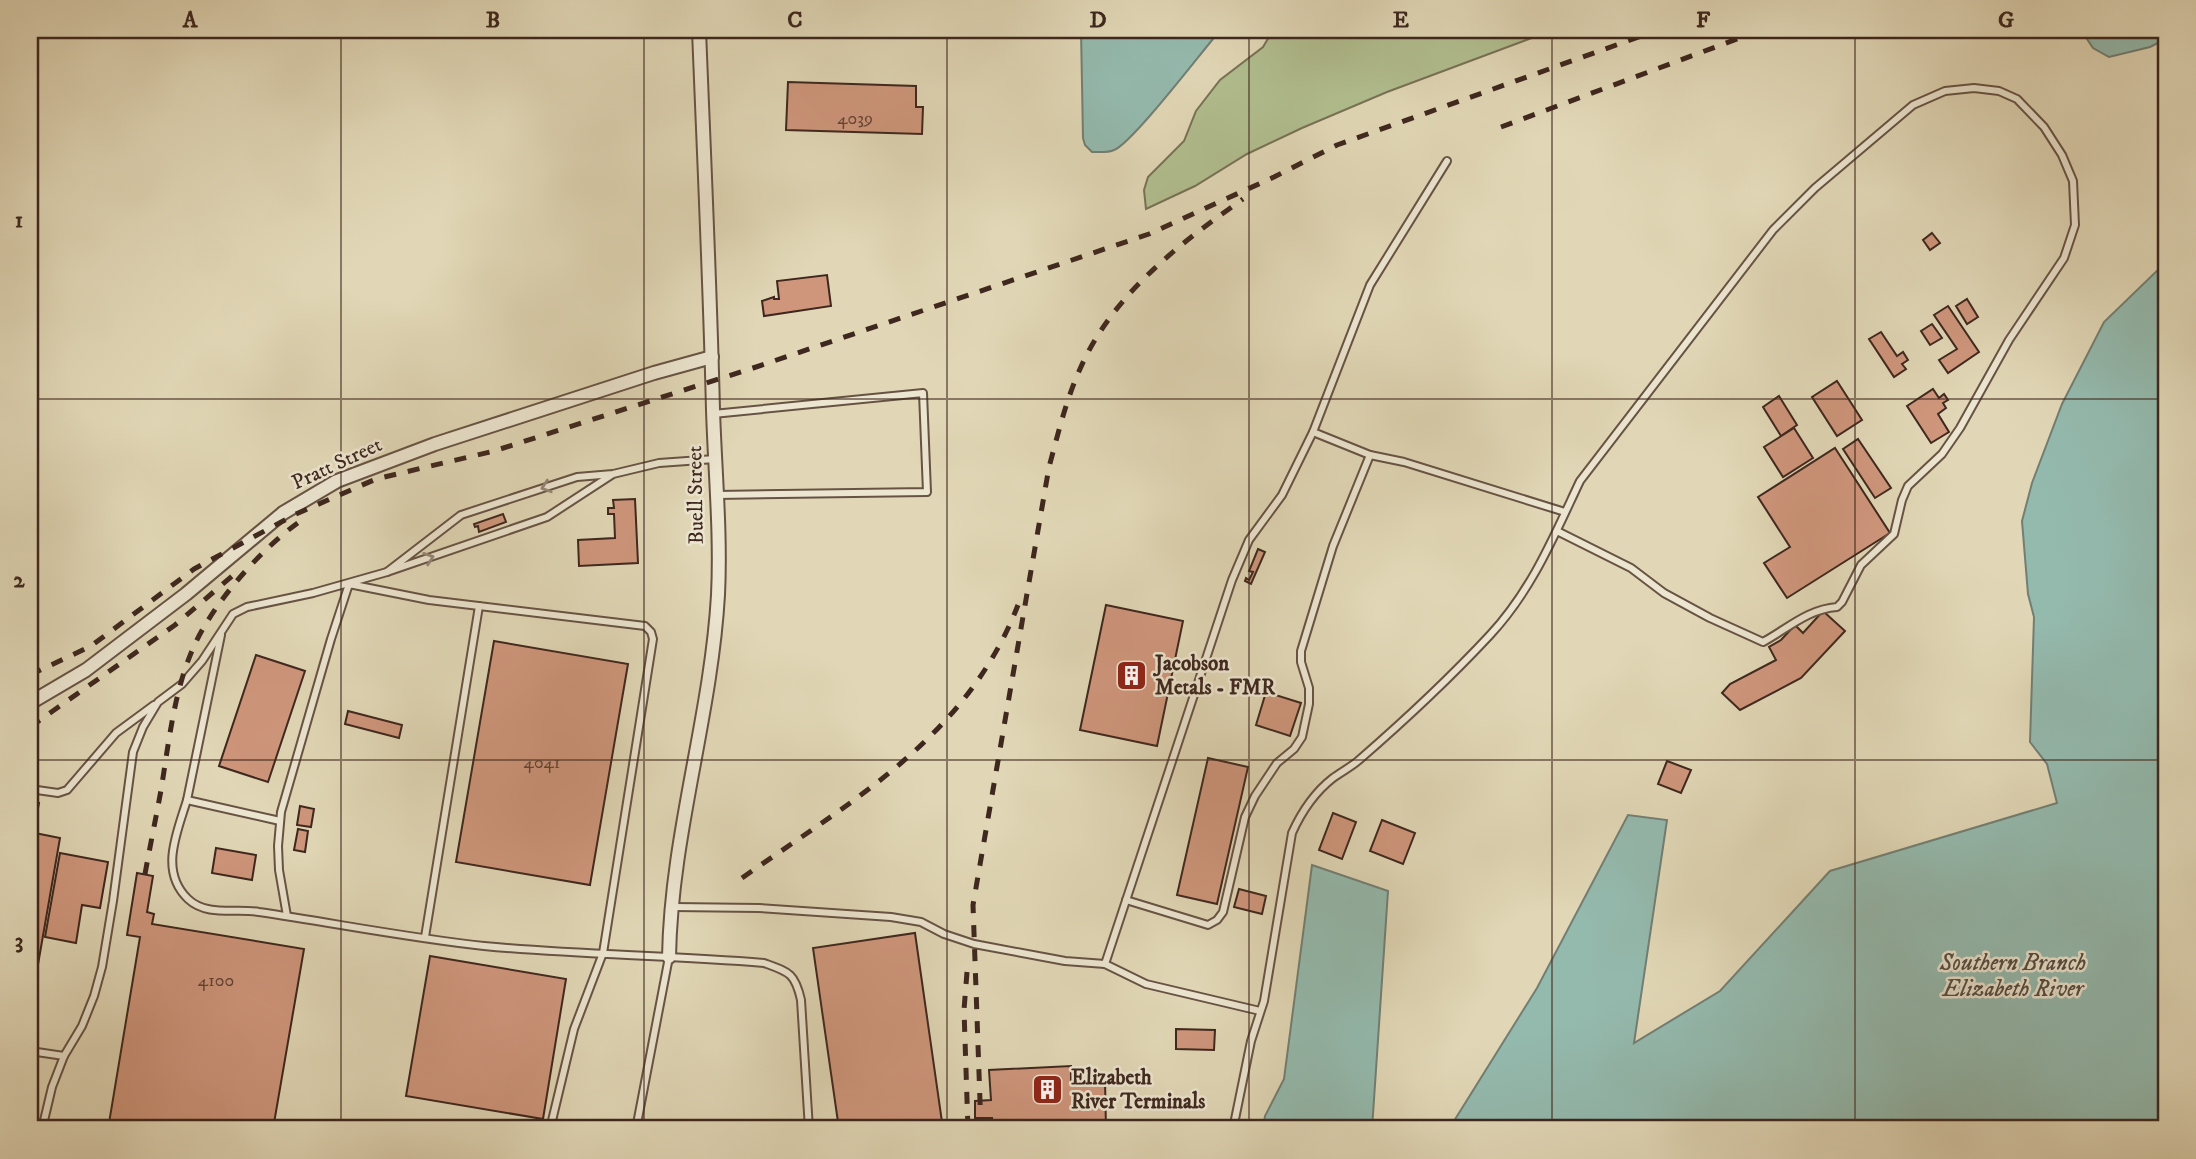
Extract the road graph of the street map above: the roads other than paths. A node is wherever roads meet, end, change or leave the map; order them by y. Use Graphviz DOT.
graph roads {
  1 [pos="699,30"];
  2 [pos="1447,161"];
  3 [pos="712,357"];
  4 [pos="713,414"];
  5 [pos="1313,432"];
  6 [pos="1370,455"];
  7 [pos="715,459"];
  8 [pos="613,474"];
  9 [pos="716,495"];
  10 [pos="1565,512"];
  11 [pos="1557,531"];
  12 [pos="387,572"];
  13 [pos="349,584"];
  14 [pos="479,606"];
  15 [pos="223,630"];
  16 [pos="158,702"];
  17 [pos="30,703"];
  18 [pos="30,789"];
  19 [pos="187,800"];
  20 [pos="280,821"];
  21 [pos="1126,900"];
  22 [pos="671,906"];
  23 [pos="287,916"];
  24 [pos="425,937"];
  25 [pos="603,953"];
  26 [pos="668,957"];
  27 [pos="1105,964"];
  28 [pos="1261,1011"];
  29 [pos="30,1051"];
  30 [pos="64,1056"];
  31 [pos="42,1129"];
  32 [pos="550,1129"];
  33 [pos="636,1129"];
  34 [pos="809,1129"];
  35 [pos="1233,1129"];
  1 -- 3 [label="street, Buell Street"];
  2 -- 5 [label="lane"];
  3 -- 4 [label="street, Buell Street"];
  3 -- 17 [label="street, Pratt Street"];
  4 -- 7 [label="street, Buell Street"];
  4 -- 9 [label="lane"];
  5 -- 6 [label="lane"];
  5 -- 21 [label="lane"];
  6 -- 10 [label="lane"];
  6 -- 21 [label="lane"];
  7 -- 8 [label="lane"];
  7 -- 9 [label="street, Buell Street"];
  12 -- 8 [label="lane, one-way"];
  8 -- 12 [label="lane, one-way"];
  9 -- 22 [label="street, Buell Street"];
  10 -- 11 [label="lane"];
  10 -- 11 [label="lane"];
  11 -- 28 [label="lane"];
  12 -- 13 [label="lane"];
  13 -- 14 [label="lane"];
  13 -- 15 [label="lane"];
  13 -- 20 [label="lane"];
  14 -- 24 [label="lane"];
  14 -- 25 [label="lane"];
  15 -- 16 [label="lane"];
  15 -- 19 [label="lane"];
  16 -- 18 [label="lane"];
  16 -- 30 [label="lane"];
  19 -- 20 [label="lane"];
  19 -- 23 [label="lane"];
  20 -- 23 [label="lane"];
  21 -- 27 [label="lane"];
  22 -- 26 [label="street, Buell Street"];
  22 -- 27 [label="lane"];
  23 -- 24 [label="lane"];
  24 -- 25 [label="lane"];
  25 -- 26 [label="lane"];
  25 -- 32 [label="lane"];
  26 -- 33 [label="lane"];
  26 -- 34 [label="lane"];
  27 -- 28 [label="lane"];
  28 -- 35 [label="lane"];
  29 -- 30 [label="lane"];
  30 -- 31 [label="lane"];
}
